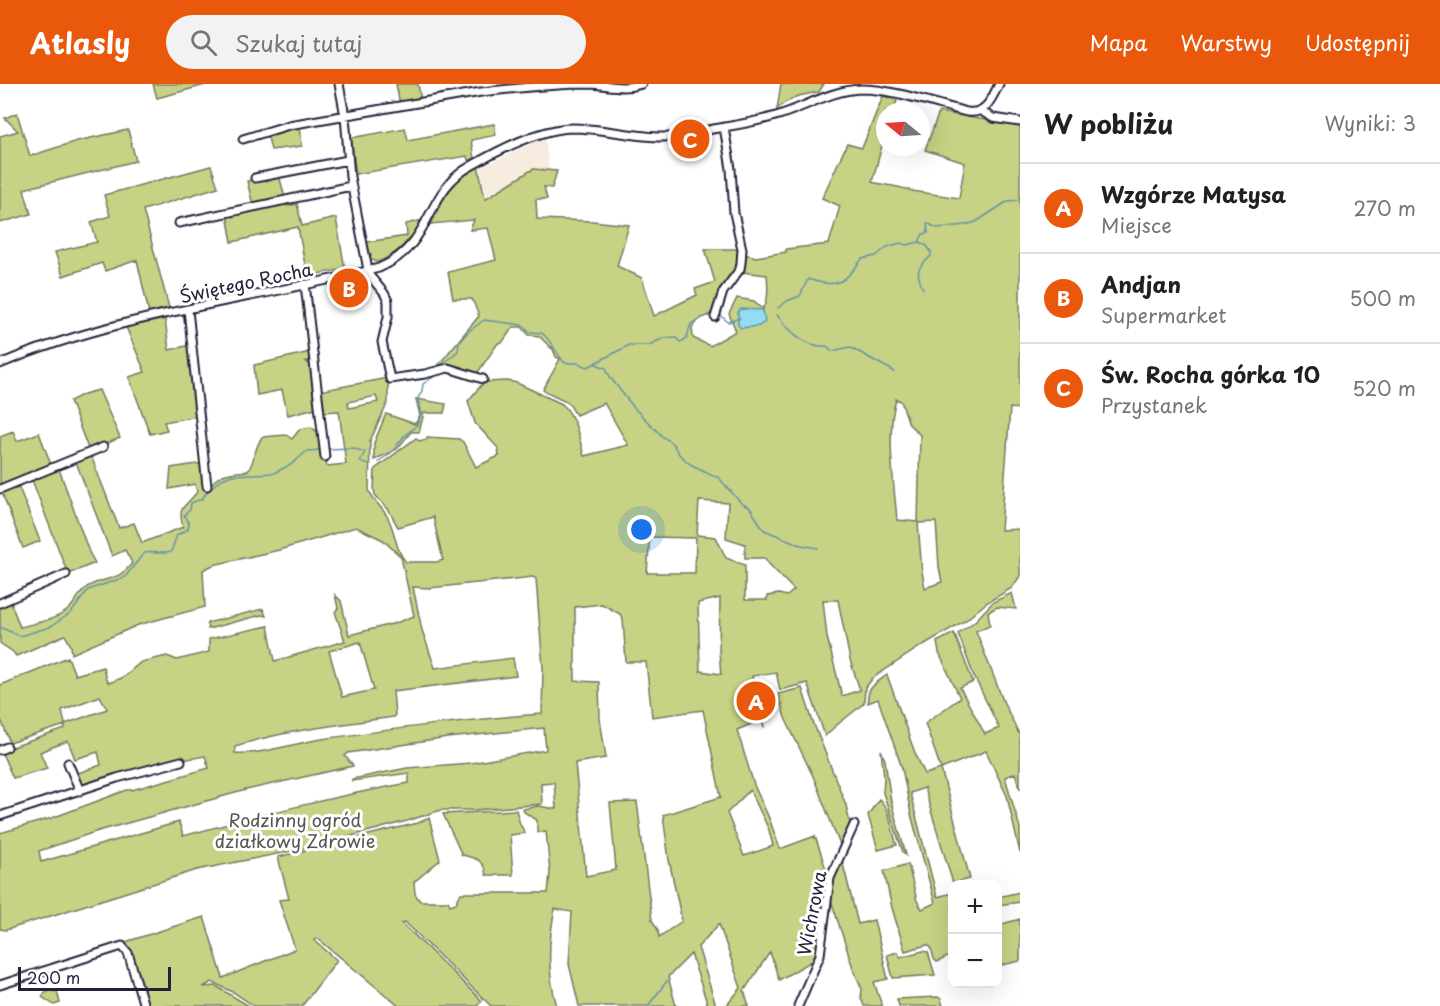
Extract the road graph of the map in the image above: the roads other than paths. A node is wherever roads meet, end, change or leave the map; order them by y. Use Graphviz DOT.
graph roads {
  1 [pos="339,84"];
  2 [pos="642,84"];
  3 [pos="999,84"];
  4 [pos="981,111"];
  5 [pos="345,116"];
  6 [pos="1020,122"];
  7 [pos="724,127"];
  8 [pos="243,139"];
  9 [pos="348,160"];
  10 [pos="255,178"];
  11 [pos="351,186"];
  12 [pos="179,223"];
  13 [pos="368,271"];
  14 [pos="305,284"];
  15 [pos="188,310"];
  16 [pos="715,317"];
  17 [pos="0,364"];
  18 [pos="483,379"];
  19 [pos="103,447"];
  20 [pos="325,457"];
  21 [pos="207,486"];
  22 [pos="0,489"];
  23 [pos="66,574"];
  24 [pos="0,603"];
  25 [pos="181,760"];
  26 [pos="68,763"];
  27 [pos="80,791"];
  28 [pos="0,816"];
  29 [pos="854,825"];
  30 [pos="0,985"];
  31 [pos="144,1006"];
  32 [pos="798,1006"];
  1 -- 5 [label="street"];
  2 -- 5 [label="street"];
  3 -- 4 [label="street"];
  4 -- 6 [label="street, Świętego Rocha"];
  4 -- 7 [label="street, Świętego Rocha"];
  5 -- 8 [label="street"];
  5 -- 9 [label="street"];
  7 -- 13 [label="street, Świętego Rocha"];
  7 -- 16 [label="street"];
  9 -- 10 [label="street"];
  9 -- 11 [label="street"];
  11 -- 12 [label="street"];
  11 -- 13 [label="street"];
  13 -- 14 [label="street, Świętego Rocha"];
  13 -- 18 [label="street"];
  14 -- 15 [label="street, Świętego Rocha"];
  14 -- 20 [label="street"];
  15 -- 17 [label="street, Świętego Rocha"];
  15 -- 21 [label="street"];
  19 -- 22 [label="street"];
  23 -- 24 [label="street"];
  25 -- 27 [label="street"];
  26 -- 27 [label="street"];
  27 -- 28 [label="street"];
  29 -- 32 [label="street, Wichrowa"];
  30 -- 31 [label="street"];
}
